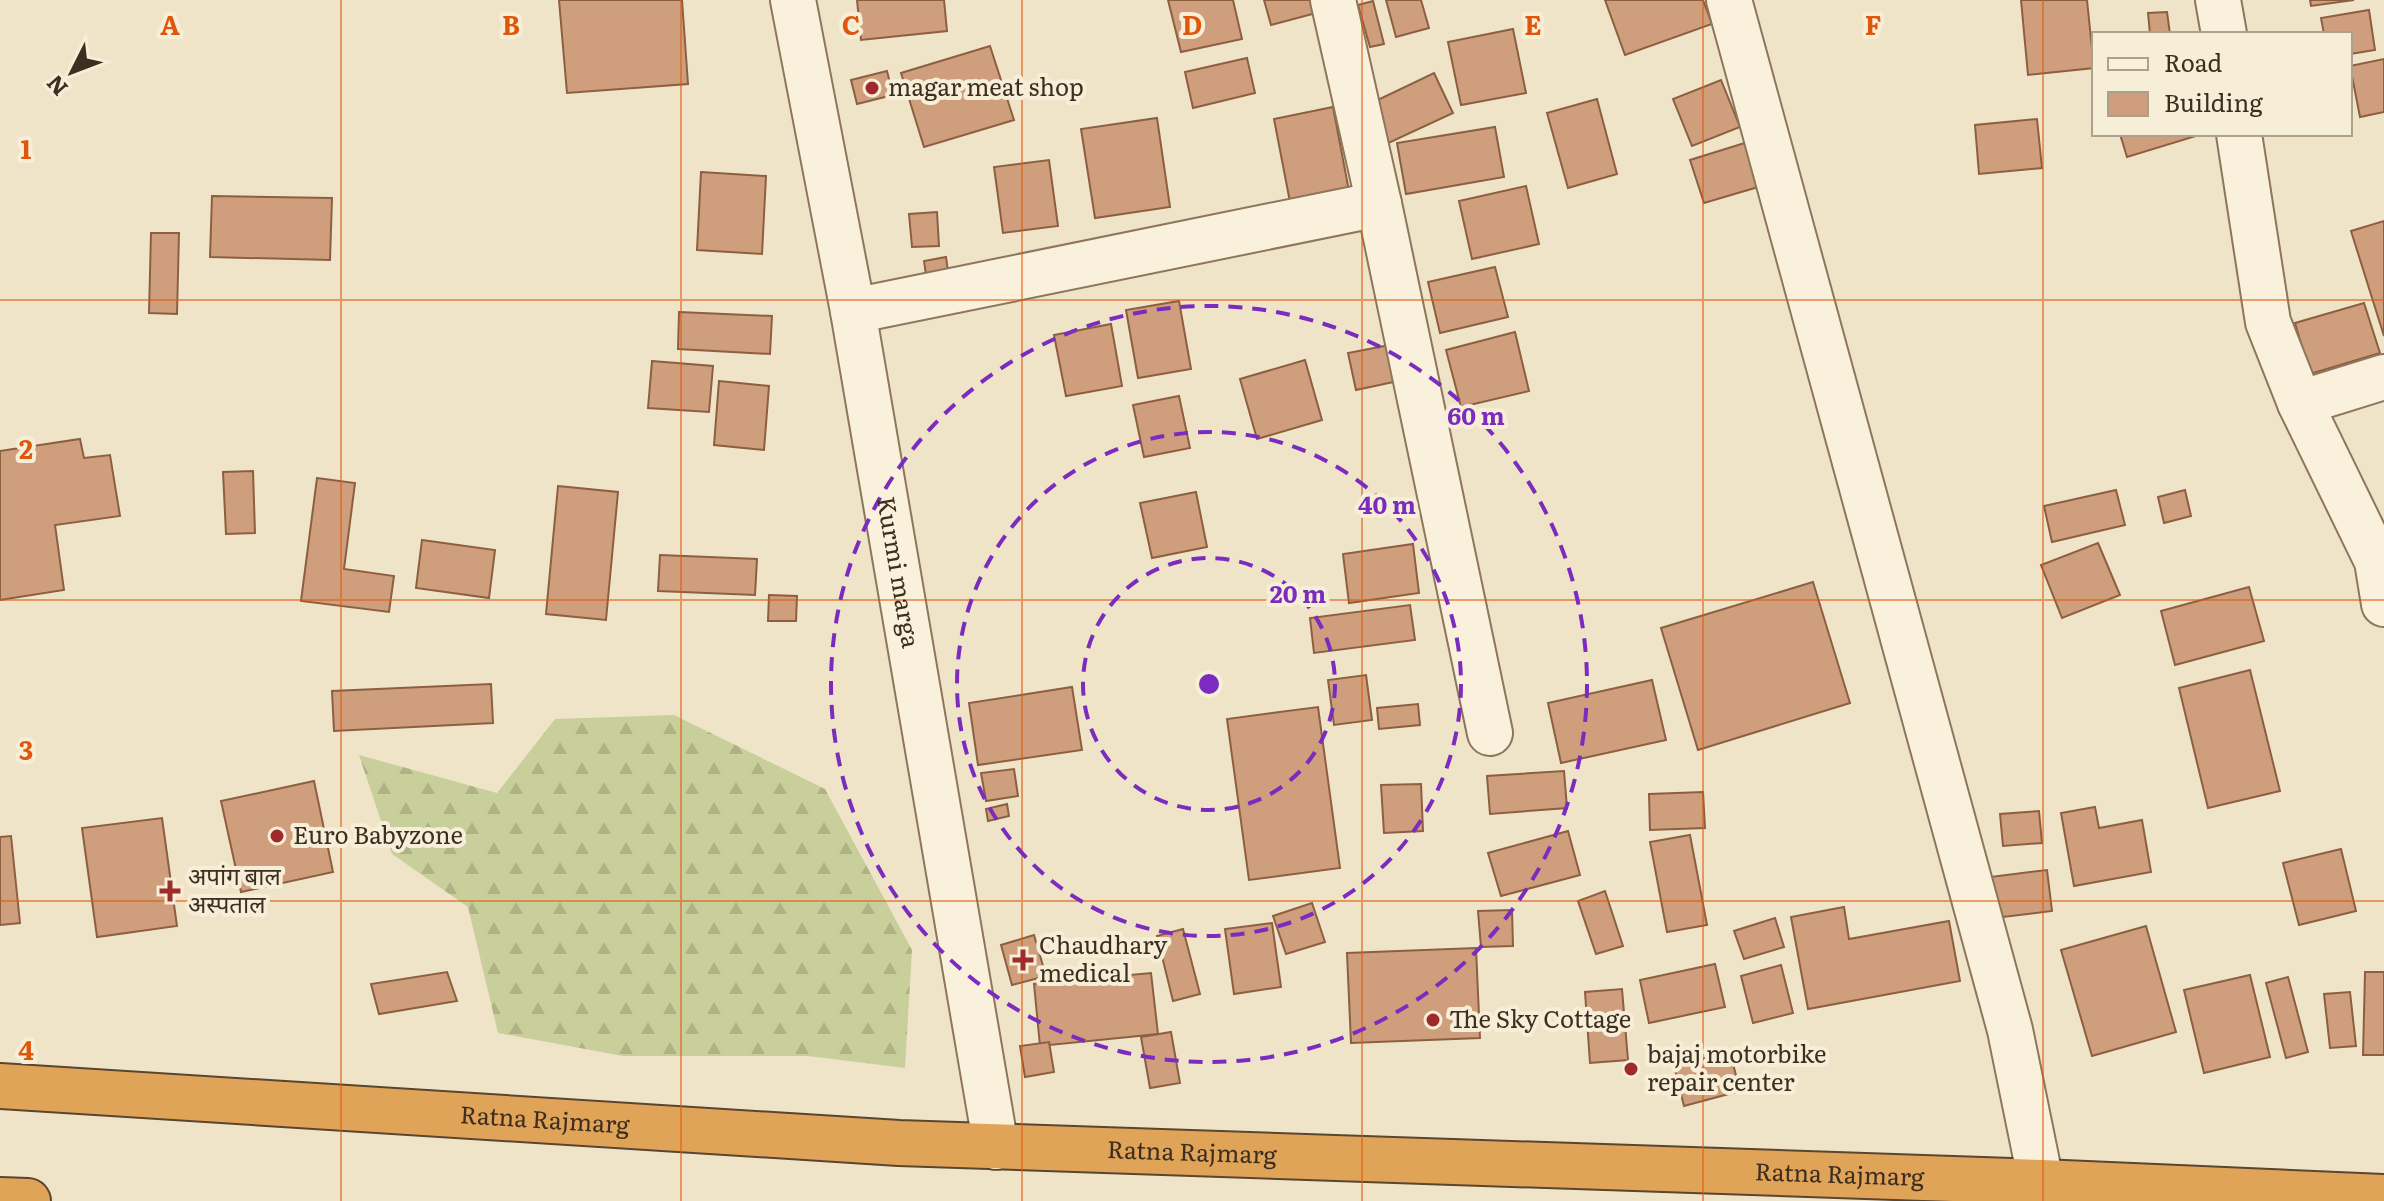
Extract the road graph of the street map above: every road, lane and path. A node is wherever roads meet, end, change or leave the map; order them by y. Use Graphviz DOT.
graph roads {
  1 [pos="793,0"];
  2 [pos="1333,0"];
  3 [pos="1729,0"];
  4 [pos="2218,0"];
  5 [pos="2224,32"];
  6 [pos="2239,136"];
  7 [pos="1379,204"];
  8 [pos="853,311"];
  9 [pos="2384,377"];
  10 [pos="2300,403"];
  11 [pos="2384,604"];
  12 [pos="1490,733"];
  13 [pos="0,1086"];
  14 [pos="996,1147"];
  15 [pos="2041,1182"];
  16 [pos="2384,1197"];
  17 [pos="0,1200"];
  18 [pos="28,1201"];
  1 -- 8 [label="street, Kurmi marga"];
  2 -- 7 [label="street"];
  3 -- 15 [label="street"];
  4 -- 5 [label="street"];
  6 -- 10 [label="street"];
  7 -- 8 [label="street"];
  7 -- 12 [label="street"];
  8 -- 14 [label="street, Kurmi marga"];
  9 -- 10 [label="street"];
  10 -- 11 [label="street"];
  13 -- 14 [label="highway, Ratna Rajmarg"];
  14 -- 15 [label="highway, Ratna Rajmarg"];
  15 -- 16 [label="highway, Ratna Rajmarg"];
  17 -- 18 [label="highway"];
}
